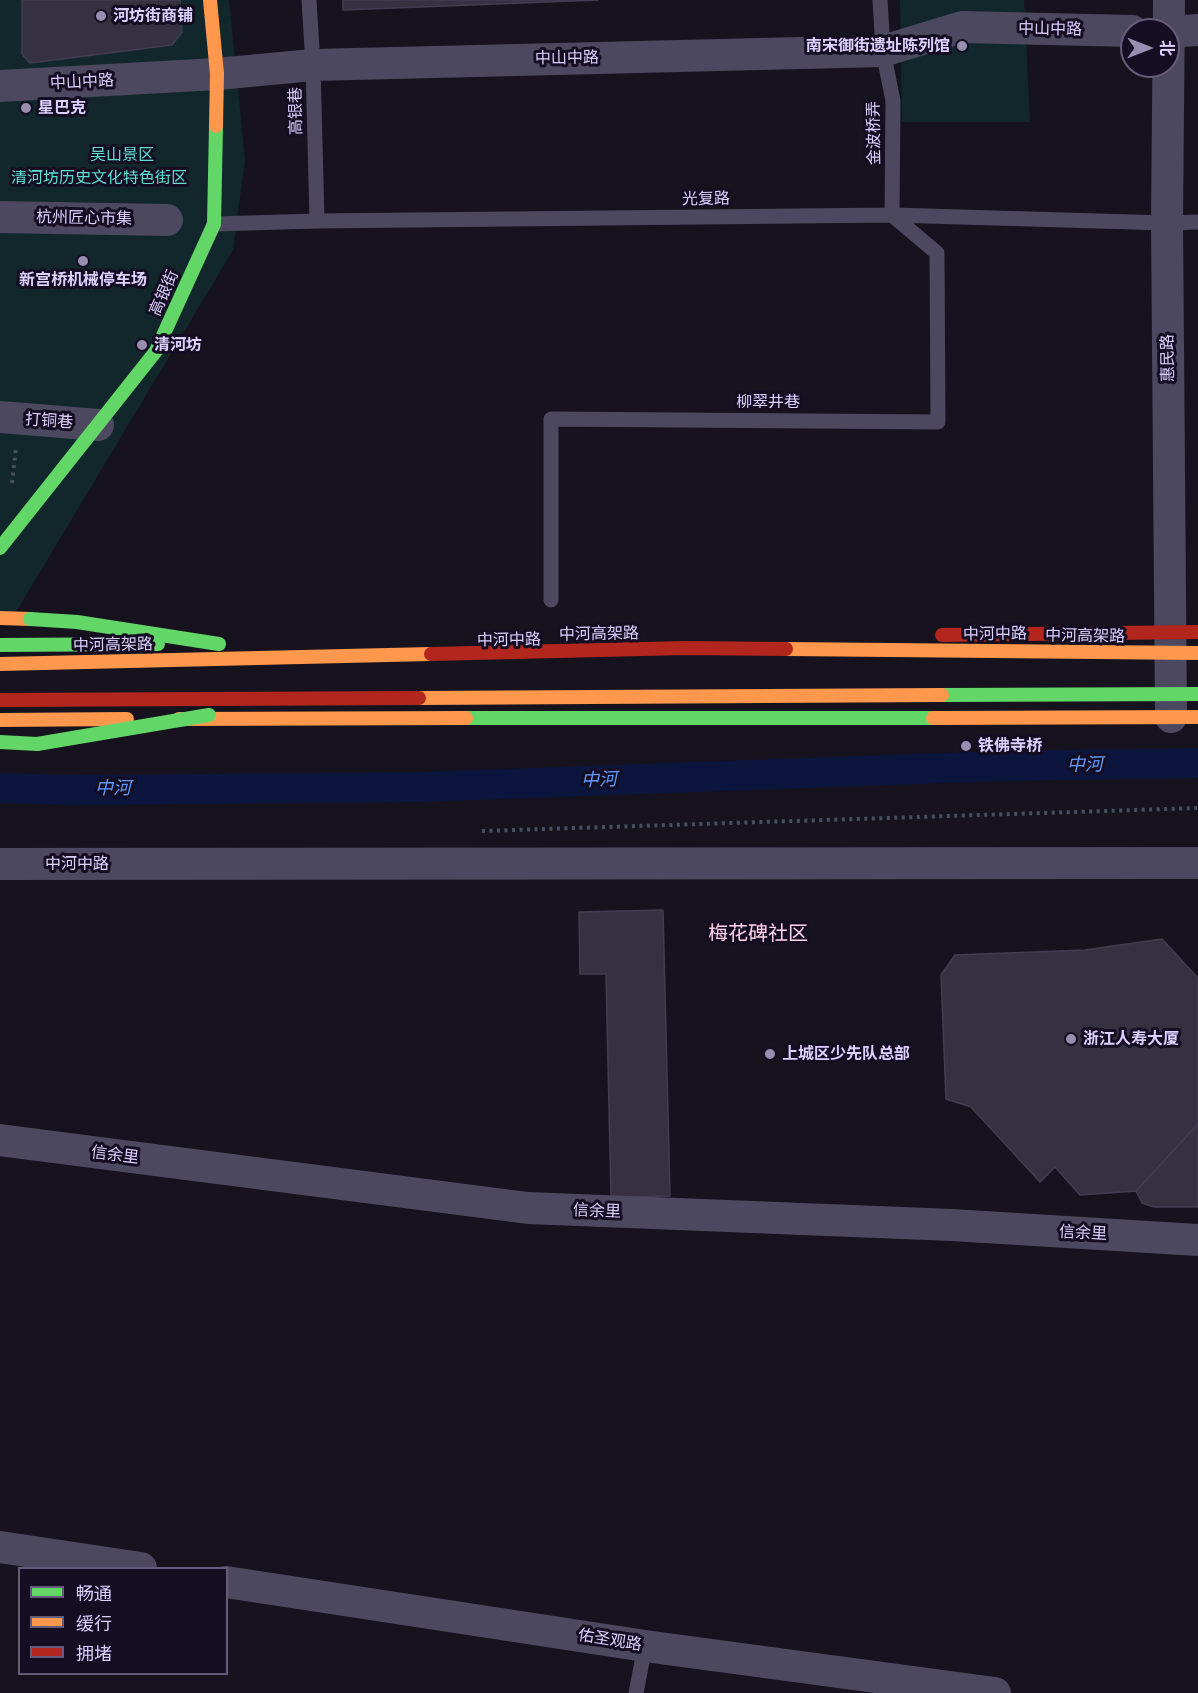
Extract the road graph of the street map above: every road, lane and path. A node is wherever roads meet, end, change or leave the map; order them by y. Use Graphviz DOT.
graph roads {
  1 [pos="210,0"];
  2 [pos="309,0"];
  3 [pos="880,0"];
  4 [pos="1169,0"];
  5 [pos="1168,18"];
  6 [pos="1198,30"];
  7 [pos="1120,31"];
  8 [pos="1180,31"];
  9 [pos="883,51"];
  10 [pos="314,65"];
  11 [pos="217,74"];
  12 [pos="1168,78"];
  13 [pos="0,86"];
  14 [pos="892,215"];
  15 [pos="0,217"];
  16 [pos="167,220"];
  17 [pos="317,221"];
  18 [pos="1198,222"];
  19 [pos="1167,223"];
  20 [pos="214,224"];
  21 [pos="9,418"];
  22 [pos="98,425"];
  23 [pos="12,484"];
  24 [pos="0,548"];
  25 [pos="551,600"];
  26 [pos="0,618"];
  27 [pos="1184,632"];
  28 [pos="930,635"];
  29 [pos="846,636"];
  30 [pos="417,641"];
  31 [pos="238,643"];
  32 [pos="0,645"];
  33 [pos="1198,653"];
  34 [pos="304,657"];
  35 [pos="0,664"];
  36 [pos="1198,694"];
  37 [pos="304,699"];
  38 [pos="0,700"];
  39 [pos="1184,717"];
  40 [pos="0,720"];
  41 [pos="0,742"];
  42 [pos="1198,808"];
  43 [pos="474,831"];
  44 [pos="1198,863"];
  45 [pos="0,864"];
  46 [pos="0,1140"];
  47 [pos="1198,1240"];
  48 [pos="0,1547"];
  49 [pos="128,1567"];
  50 [pos="228,1582"];
  51 [pos="645,1646"];
  52 [pos="636,1693"];
  53 [pos="995,1693"];
  1 -- 11 [label="main road, 高银街"];
  2 -- 10 [label="lane, 高银巷"];
  3 -- 9 [label="lane, 金波桥弄"];
  4 -- 5 [label="street, 惠民路"];
  6 -- 8 [label="street"];
  7 -- 9 [label="street, 中山中路"];
  9 -- 10 [label="street, 中山中路"];
  9 -- 14 [label="lane, 金波桥弄"];
  10 -- 11 [label="street, 中山中路"];
  10 -- 17 [label="lane, 高银巷"];
  11 -- 13 [label="street, 中山中路"];
  11 -- 20 [label="main road, 高银街"];
  12 -- 19 [label="street, 惠民路"];
  14 -- 17 [label="lane, 光复路"];
  14 -- 19 [label="lane, 光复路"];
  14 -- 25 [label="lane, 柳翠井巷"];
  15 -- 16 [label="street, 杭州匠心市集"];
  17 -- 20 [label="lane, 光复路"];
  18 -- 19 [label="lane, 光复路"];
  19 -- 27 [label="street, 惠民路"];
  20 -- 22 [label="main road, 高银街"];
  21 -- 22 [label="street, 打铜巷"];
  21 -- 23 [label="path"];
  22 -- 24 [label="main road, 高银街"];
  26 -- 34 [label="main road, bridge"];
  27 -- 28 [label="main road, 中河中路"];
  27 -- 39 [label="street, 惠民路"];
  29 -- 30 [label="main road, 中河中路"];
  31 -- 32 [label="main road"];
  33 -- 34 [label="main road, 中河高架路, bridge"];
  34 -- 35 [label="main road, 中河高架路, bridge"];
  36 -- 37 [label="main road, bridge"];
  37 -- 38 [label="main road, bridge"];
  37 -- 41 [label="main road, bridge"];
  39 -- 40 [label="main road"];
  42 -- 43 [label="path"];
  44 -- 45 [label="street, 中河中路"];
  46 -- 47 [label="street, 信余里"];
  48 -- 49 [label="street"];
  50 -- 51 [label="street, 佑圣观路"];
  51 -- 52 [label="lane"];
  51 -- 53 [label="street, 佑圣观路"];
}
